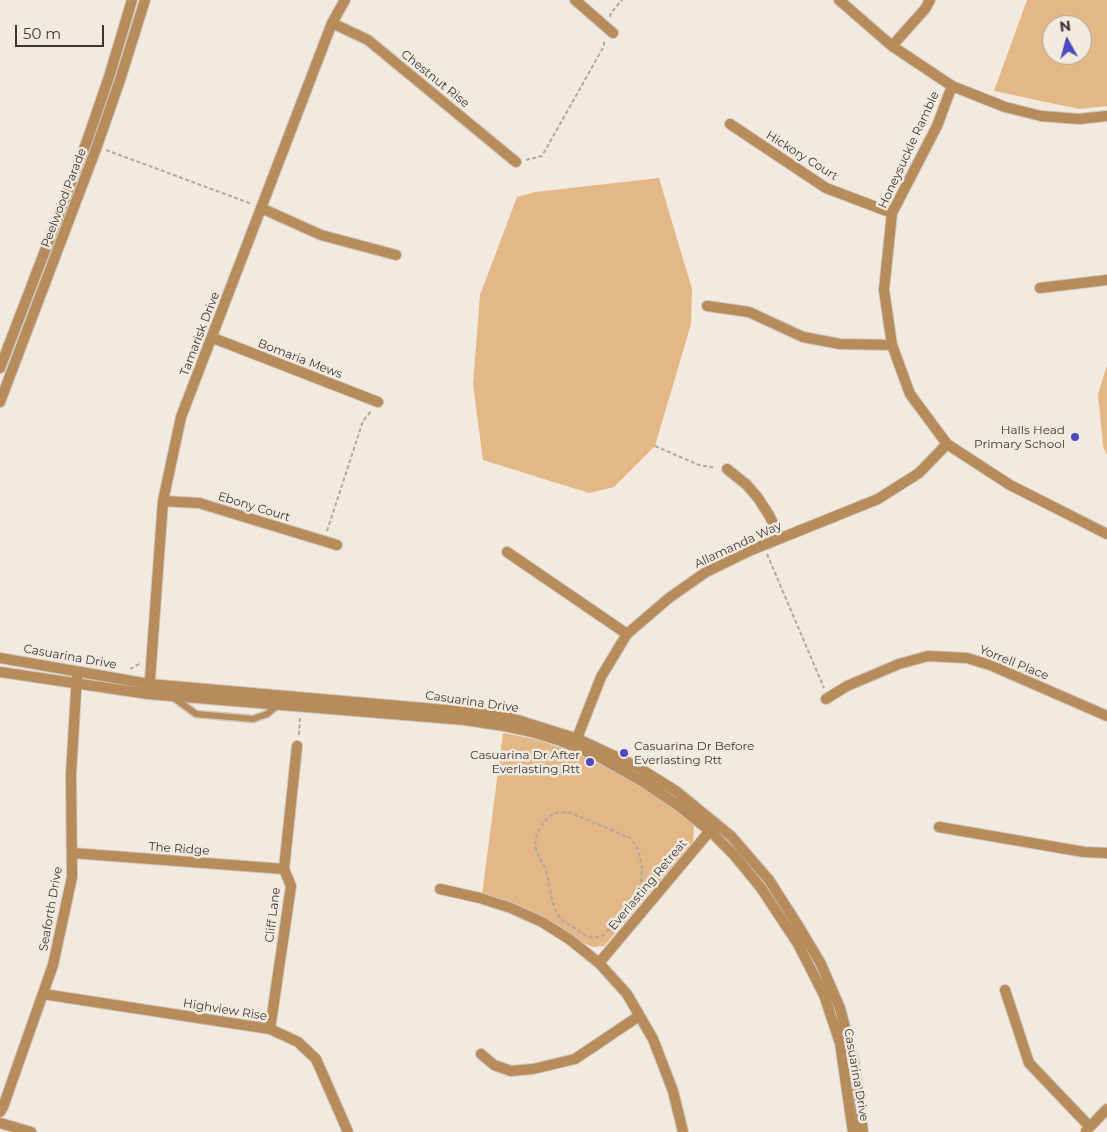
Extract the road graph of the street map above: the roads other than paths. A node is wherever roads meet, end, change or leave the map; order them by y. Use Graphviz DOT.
graph roads {
  1 [pos="132,0"];
  2 [pos="145,0"];
  3 [pos="345,0"];
  4 [pos="575,0"];
  5 [pos="839,0"];
  6 [pos="930,0"];
  7 [pos="332,23"];
  8 [pos="610,31"];
  9 [pos="892,46"];
  10 [pos="952,86"];
  11 [pos="1107,116"];
  12 [pos="730,124"];
  13 [pos="516,162"];
  14 [pos="261,208"];
  15 [pos="892,213"];
  16 [pos="396,255"];
  17 [pos="1107,280"];
  18 [pos="1040,288"];
  19 [pos="707,306"];
  20 [pos="212,338"];
  21 [pos="892,345"];
  22 [pos="0,368"];
  23 [pos="0,402"];
  24 [pos="378,402"];
  25 [pos="947,444"];
  26 [pos="727,469"];
  27 [pos="163,501"];
  28 [pos="1107,534"];
  29 [pos="780,538"];
  30 [pos="337,545"];
  31 [pos="506,552"];
  32 [pos="627,634"];
  33 [pos="0,658"];
  34 [pos="77,671"];
  35 [pos="0,672"];
  36 [pos="76,684"];
  37 [pos="149,689"];
  38 [pos="172,696"];
  39 [pos="826,699"];
  40 [pos="278,705"];
  41 [pos="1107,716"];
  42 [pos="576,742"];
  43 [pos="297,746"];
  44 [pos="939,826"];
  45 [pos="713,827"];
  46 [pos="72,853"];
  47 [pos="1107,853"];
  48 [pos="284,870"];
  49 [pos="440,889"];
  50 [pos="599,963"];
  51 [pos="1005,990"];
  52 [pos="43,994"];
  53 [pos="639,1016"];
  54 [pos="270,1029"];
  55 [pos="482,1054"];
  56 [pos="1107,1109"];
  57 [pos="0,1112"];
  58 [pos="0,1123"];
  59 [pos="1088,1130"];
  60 [pos="31,1132"];
  61 [pos="348,1132"];
  62 [pos="683,1132"];
  63 [pos="853,1132"];
  64 [pos="863,1132"];
  1 -- 22 [label="street, Peelwood Parade"];
  2 -- 23 [label="street, Peelwood Parade"];
  3 -- 7 [label="street, Tamarisk Drive"];
  4 -- 8 [label="street"];
  5 -- 9 [label="street"];
  6 -- 9 [label="street"];
  7 -- 13 [label="street, Chestnut Rise"];
  7 -- 14 [label="street, Tamarisk Drive"];
  9 -- 10 [label="street"];
  10 -- 11 [label="street"];
  10 -- 15 [label="street, Honeysuckle Ramble"];
  12 -- 15 [label="street, Hickory Court"];
  14 -- 16 [label="street"];
  14 -- 20 [label="street, Tamarisk Drive"];
  15 -- 21 [label="street, Honeysuckle Ramble"];
  17 -- 18 [label="street"];
  19 -- 21 [label="street"];
  20 -- 24 [label="street, Bomaria Mews"];
  20 -- 27 [label="street, Tamarisk Drive"];
  21 -- 25 [label="street, Honeysuckle Ramble"];
  25 -- 28 [label="street, Honeysuckle Ramble"];
  25 -- 29 [label="street, Allamanda Way"];
  26 -- 29 [label="street"];
  27 -- 30 [label="street, Ebony Court"];
  27 -- 37 [label="street, Tamarisk Drive"];
  29 -- 32 [label="street, Allamanda Way"];
  31 -- 32 [label="street"];
  32 -- 42 [label="street, Allamanda Way"];
  33 -- 34 [label="street, Casuarina Drive"];
  34 -- 36 [label="street, Seaforth Drive"];
  34 -- 37 [label="street, Casuarina Drive"];
  35 -- 36 [label="street, Casuarina Drive"];
  36 -- 37 [label="street, Casuarina Drive"];
  36 -- 46 [label="street, Seaforth Drive"];
  37 -- 38 [label="street, Casuarina Drive"];
  37 -- 42 [label="street, Casuarina Drive"];
  38 -- 40 [label="street, Casuarina Drive"];
  38 -- 40 [label="lane"];
  39 -- 41 [label="street, Yorrell Place"];
  40 -- 42 [label="street, Casuarina Drive"];
  42 -- 45 [label="street, Casuarina Drive"];
  43 -- 48 [label="street, Cliff Lane"];
  44 -- 47 [label="street"];
  45 -- 50 [label="street, Everlasting Retreat"];
  45 -- 63 [label="street, Casuarina Drive"];
  45 -- 64 [label="street, Casuarina Drive"];
  46 -- 48 [label="street, The Ridge"];
  46 -- 52 [label="street, Seaforth Drive"];
  48 -- 54 [label="street, Cliff Lane"];
  49 -- 50 [label="street"];
  50 -- 53 [label="street"];
  51 -- 59 [label="street"];
  52 -- 54 [label="street, Highview Rise"];
  52 -- 57 [label="street, Seaforth Drive"];
  53 -- 55 [label="street"];
  53 -- 62 [label="street"];
  54 -- 61 [label="street, Highview Rise"];
  56 -- 59 [label="street"];
  58 -- 60 [label="street"];
}
